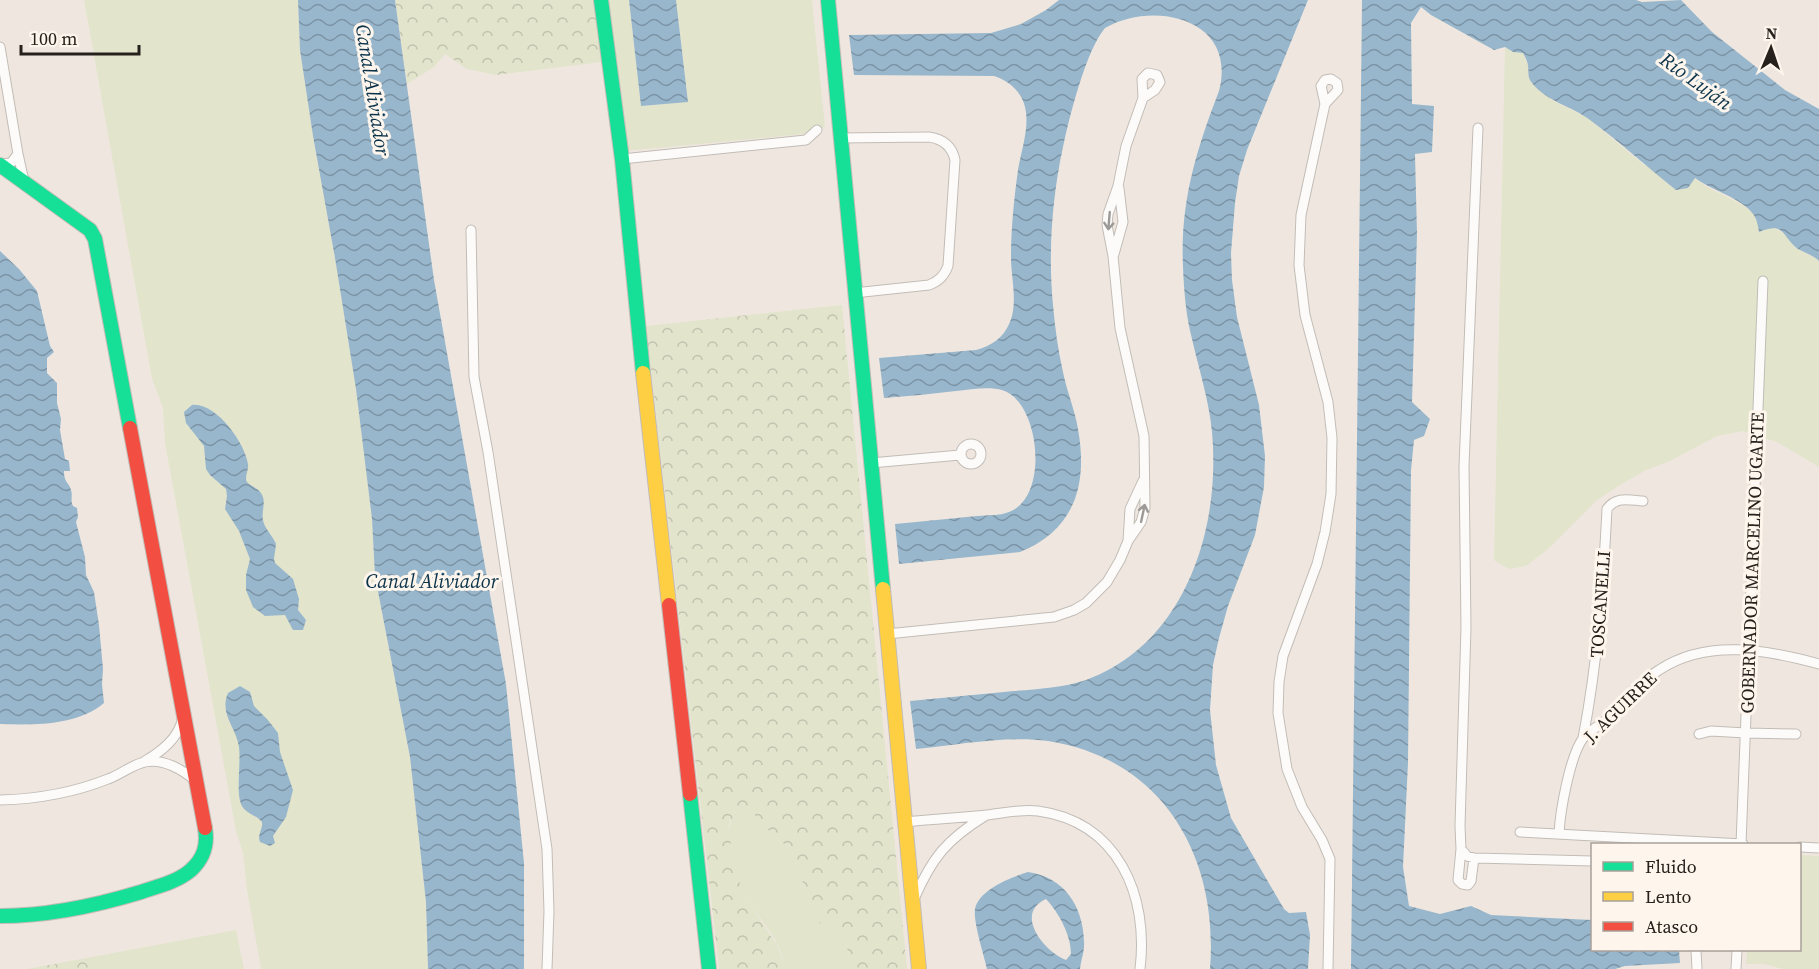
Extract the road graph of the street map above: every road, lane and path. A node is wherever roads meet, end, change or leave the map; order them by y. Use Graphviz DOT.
graph roads {
  1 [pos="601,0"];
  2 [pos="828,0"];
  3 [pos="0,47"];
  4 [pos="1143,98"];
  5 [pos="1325,104"];
  6 [pos="1478,128"];
  7 [pos="818,130"];
  8 [pos="840,138"];
  9 [pos="18,154"];
  10 [pos="622,159"];
  11 [pos="0,165"];
  12 [pos="25,183"];
  13 [pos="1118,186"];
  14 [pos="471,230"];
  15 [pos="1113,256"];
  16 [pos="1763,281"];
  17 [pos="854,293"];
  18 [pos="960,455"];
  19 [pos="871,463"];
  20 [pos="1144,480"];
  21 [pos="1643,501"];
  22 [pos="1128,541"];
  23 [pos="887,634"];
  24 [pos="1748,649"];
  25 [pos="1819,664"];
  26 [pos="184,714"];
  27 [pos="1699,734"];
  28 [pos="1746,734"];
  29 [pos="1796,734"];
  30 [pos="1583,738"];
  31 [pos="145,762"];
  32 [pos="196,781"];
  33 [pos="0,800"];
  34 [pos="987,815"];
  35 [pos="905,822"];
  36 [pos="1520,832"];
  37 [pos="1559,834"];
  38 [pos="1724,843"];
  39 [pos="1742,843"];
  40 [pos="1801,847"];
  41 [pos="1819,848"];
  42 [pos="1461,849"];
  43 [pos="1474,858"];
  44 [pos="1591,861"];
  45 [pos="913,902"];
  46 [pos="0,916"];
  47 [pos="1696,951"];
  48 [pos="1737,951"];
  49 [pos="547,969"];
  50 [pos="708,969"];
  51 [pos="919,969"];
  52 [pos="1140,969"];
  53 [pos="1328,969"];
  54 [pos="1697,969"];
  55 [pos="1736,969"];
  1 -- 10 [label="street"];
  2 -- 8 [label="street"];
  3 -- 9 [label="street"];
  4 -- 13 [label="street"];
  5 -- 53 [label="street"];
  6 -- 42 [label="street"];
  7 -- 10 [label="street"];
  8 -- 17 [label="street"];
  8 -- 17 [label="street"];
  9 -- 11 [label="street"];
  9 -- 12 [label="street"];
  10 -- 50 [label="street"];
  11 -- 12 [label="street"];
  12 -- 26 [label="street"];
  13 -- 15 [label="street"];
  13 -- 15 [label="street, one-way"];
  14 -- 49 [label="street"];
  15 -- 20 [label="street"];
  16 -- 24 [label="street, GOBERNADOR MARCELINO UGARTE"];
  17 -- 19 [label="street"];
  18 -- 19 [label="street"];
  19 -- 23 [label="street"];
  20 -- 22 [label="street"];
  22 -- 20 [label="street, one-way"];
  21 -- 30 [label="street, TOSCANELLI"];
  22 -- 23 [label="street"];
  23 -- 35 [label="street"];
  24 -- 25 [label="street, J. AGUIRRE"];
  24 -- 28 [label="street, GOBERNADOR MARCELINO UGARTE"];
  24 -- 30 [label="street, J. AGUIRRE"];
  26 -- 31 [label="street"];
  26 -- 32 [label="street"];
  27 -- 28 [label="street"];
  28 -- 29 [label="street"];
  28 -- 39 [label="street, GOBERNADOR MARCELINO UGARTE"];
  30 -- 37 [label="street, J. AGUIRRE"];
  31 -- 32 [label="street"];
  31 -- 33 [label="street"];
  32 -- 46 [label="street"];
  34 -- 35 [label="street"];
  34 -- 45 [label="street"];
  34 -- 52 [label="street"];
  35 -- 45 [label="street"];
  36 -- 37 [label="street"];
  37 -- 38 [label="street"];
  40 -- 41 [label="street"];
  42 -- 43 [label="street"];
  42 -- 43 [label="street"];
  43 -- 44 [label="street"];
  45 -- 51 [label="street"];
  47 -- 54 [label="street"];
  48 -- 55 [label="street"];
}
